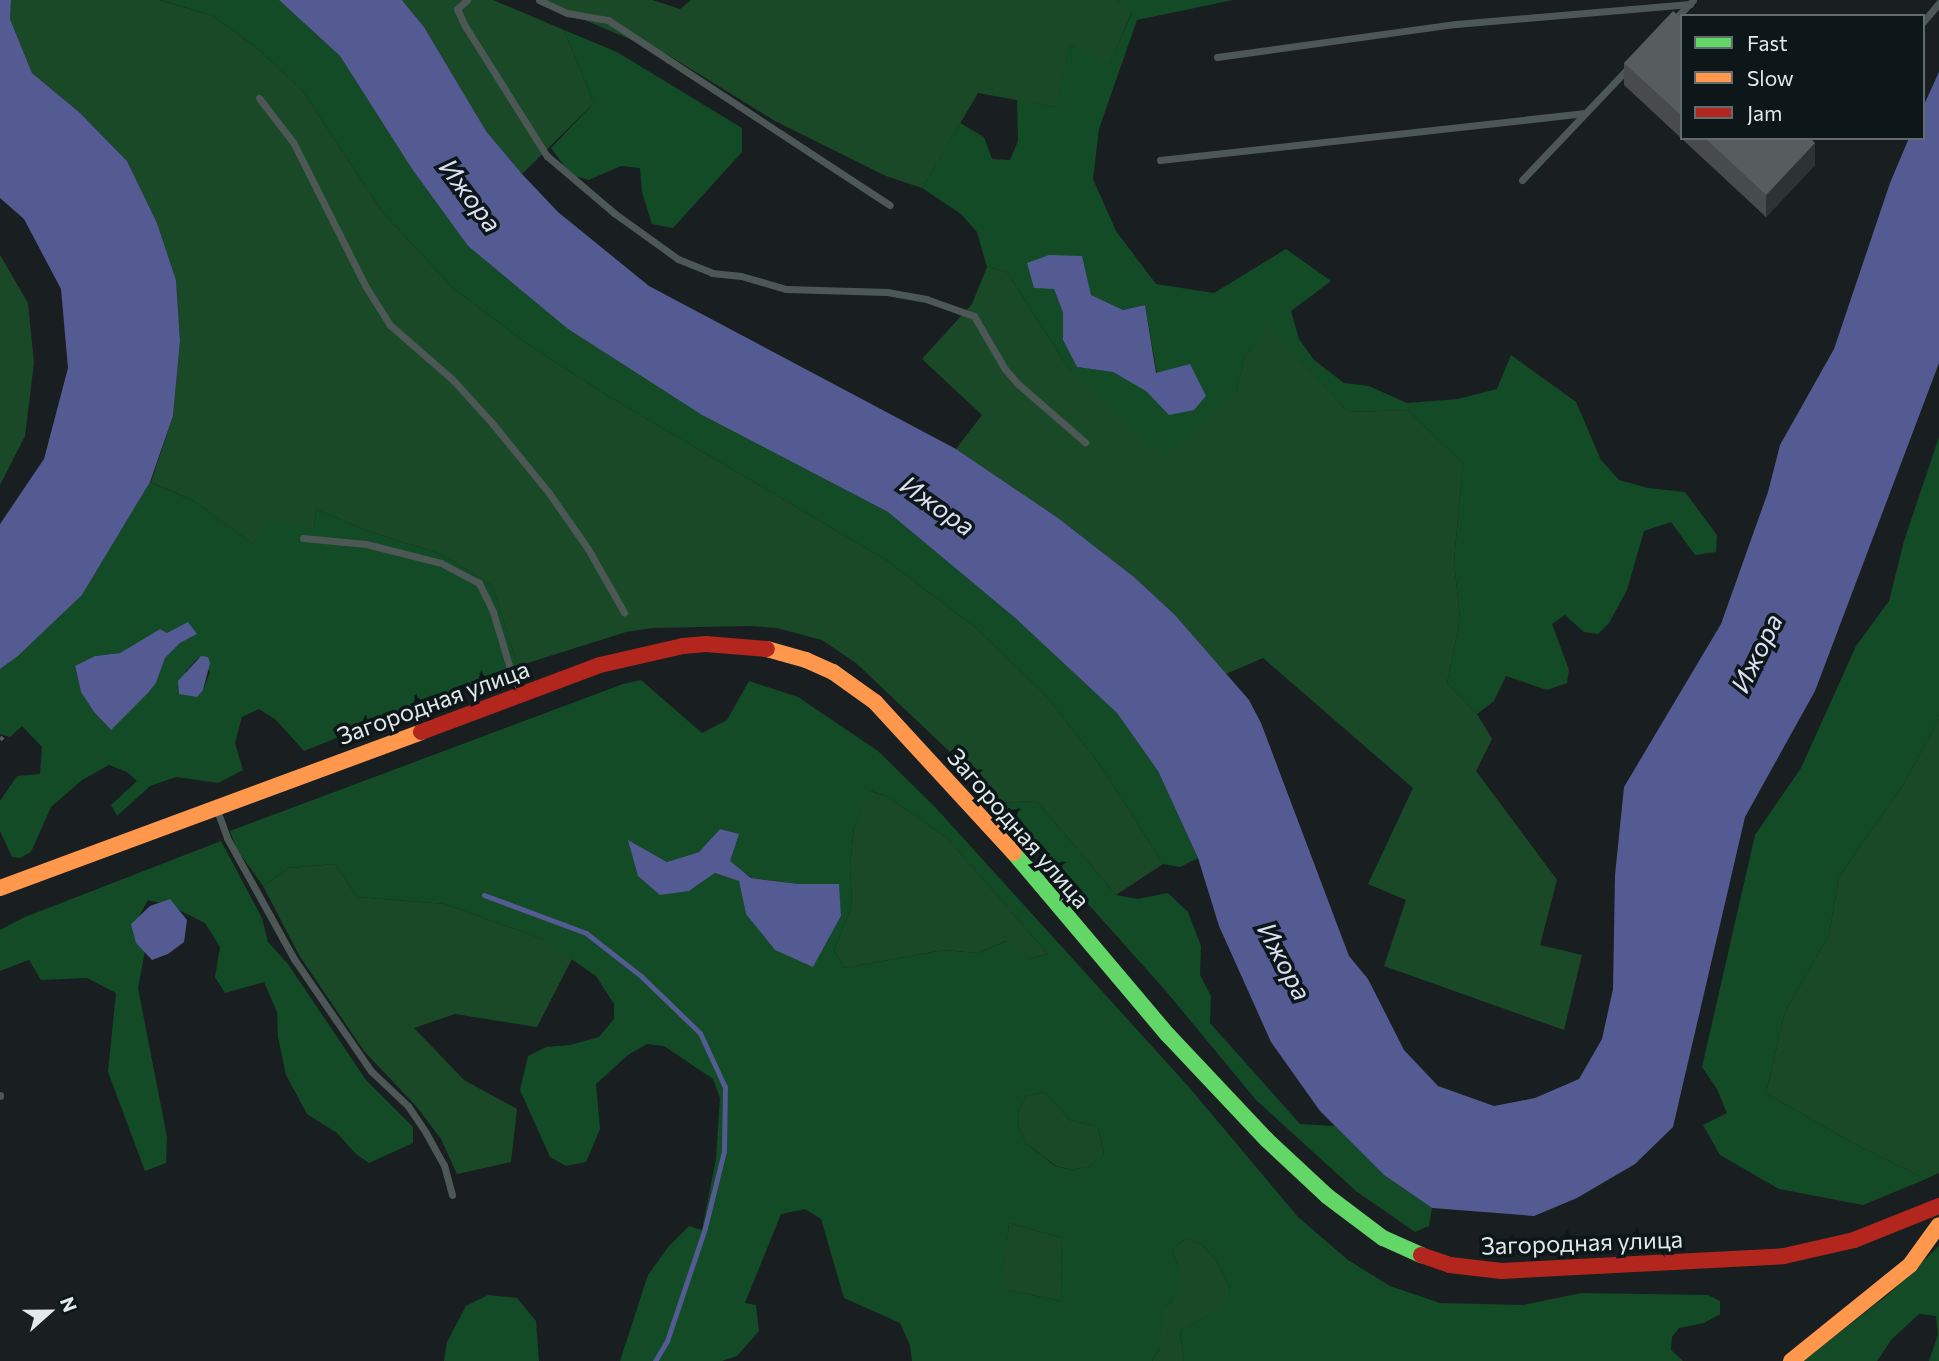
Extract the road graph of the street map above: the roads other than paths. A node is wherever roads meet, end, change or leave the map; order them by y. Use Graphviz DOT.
graph roads {
  1 [pos="467,0"];
  2 [pos="539,0"];
  3 [pos="1692,2"];
  4 [pos="1939,3"];
  5 [pos="1680,14"];
  6 [pos="1925,20"];
  7 [pos="1661,34"];
  8 [pos="1217,57"];
  9 [pos="1632,64"];
  10 [pos="259,98"];
  11 [pos="1584,113"];
  12 [pos="1160,160"];
  13 [pos="1522,180"];
  14 [pos="890,205"];
  15 [pos="1085,442"];
  16 [pos="303,538"];
  17 [pos="624,612"];
  18 [pos="518,695"];
  19 [pos="215,806"];
  20 [pos="0,888"];
  21 [pos="452,1195"];
  22 [pos="1939,1206"];
  23 [pos="1939,1224"];
  24 [pos="1791,1361"];
  1 -- 15 [label="lane"];
  2 -- 14 [label="lane"];
  3 -- 8 [label="lane"];
  4 -- 6 [label="lane"];
  5 -- 7 [label="lane"];
  9 -- 11 [label="lane"];
  10 -- 17 [label="lane"];
  11 -- 12 [label="lane"];
  11 -- 13 [label="lane"];
  16 -- 18 [label="lane"];
  18 -- 19 [label="main road, Загородная улица"];
  18 -- 22 [label="main road, Загородная улица"];
  19 -- 20 [label="main road, Загородная улица"];
  19 -- 21 [label="lane"];
  23 -- 24 [label="main road"];
}
